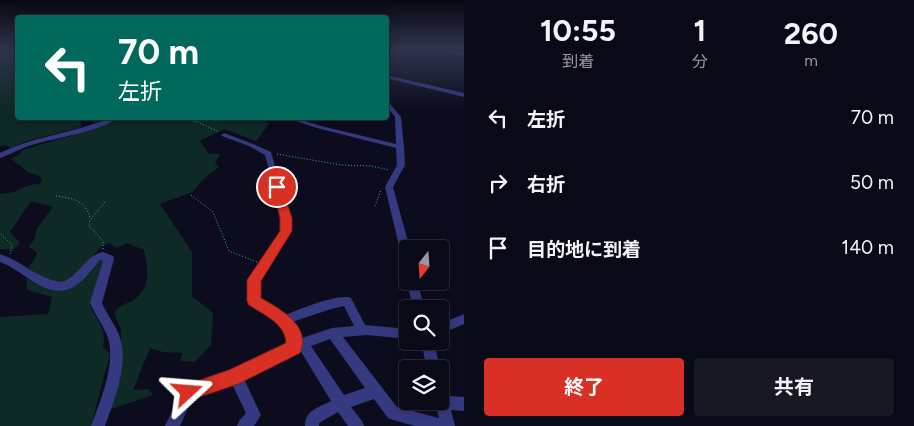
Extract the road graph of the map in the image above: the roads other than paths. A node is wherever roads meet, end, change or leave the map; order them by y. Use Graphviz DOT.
graph roads {
  1 [pos="389,77"];
  2 [pos="464,90"];
  3 [pos="454,92"];
  4 [pos="464,95"];
  5 [pos="389,105"];
  6 [pos="109,120"];
  7 [pos="296,120"];
  8 [pos="224,135"];
  9 [pos="401,147"];
  10 [pos="0,156"];
  11 [pos="402,240"];
  12 [pos="4,259"];
  13 [pos="464,319"];
  14 [pos="284,320"];
  15 [pos="449,325"];
  16 [pos="362,330"];
  17 [pos="332,333"];
  18 [pos="399,333"];
  19 [pos="299,346"];
  20 [pos="234,376"];
  21 [pos="376,391"];
  22 [pos="449,400"];
  23 [pos="341,404"];
  24 [pos="464,404"];
  25 [pos="444,410"];
  26 [pos="98,426"];
  27 [pos="172,426"];
  28 [pos="244,426"];
  29 [pos="312,426"];
  30 [pos="357,426"];
  31 [pos="443,426"];
  32 [pos="448,426"];
  1 -- 3 [label="street"];
  2 -- 3 [label="street"];
  3 -- 4 [label="street"];
  5 -- 9 [label="street"];
  6 -- 10 [label="street"];
  7 -- 9 [label="street"];
  8 -- 14 [label="street"];
  9 -- 11 [label="street"];
  12 -- 26 [label="street"];
  13 -- 15 [label="street"];
  14 -- 16 [label="street"];
  14 -- 19 [label="street"];
  16 -- 17 [label="street"];
  16 -- 18 [label="street"];
  17 -- 19 [label="street"];
  17 -- 21 [label="street"];
  19 -- 20 [label="street"];
  19 -- 23 [label="street"];
  20 -- 27 [label="street"];
  20 -- 28 [label="street"];
  21 -- 23 [label="street"];
  21 -- 31 [label="street"];
  22 -- 24 [label="street"];
  23 -- 29 [label="street"];
  23 -- 30 [label="street"];
  25 -- 32 [label="street"];
}
